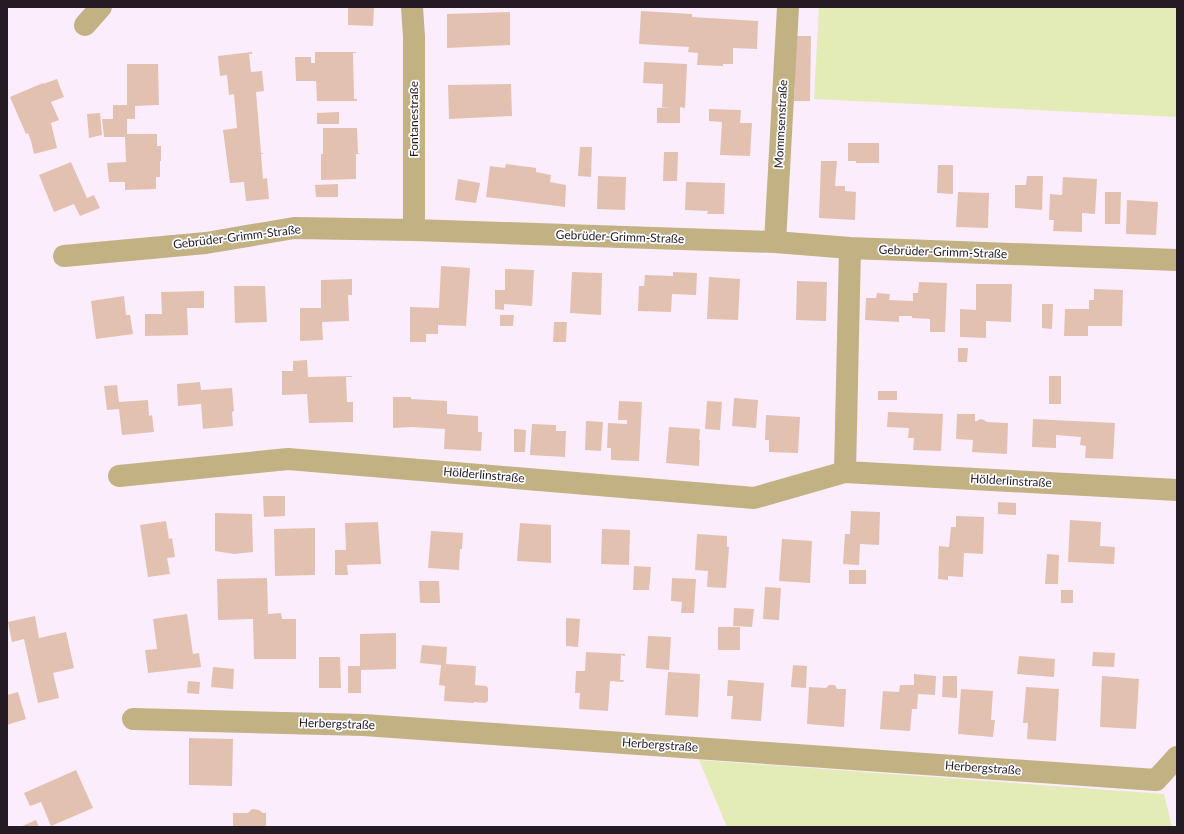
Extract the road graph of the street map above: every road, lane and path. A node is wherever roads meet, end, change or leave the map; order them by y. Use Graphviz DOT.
graph roads {
  1 [pos="101,7"];
  2 [pos="412,7"];
  3 [pos="788,7"];
  4 [pos="85,25"];
  5 [pos="414,230"];
  6 [pos="775,242"];
  7 [pos="850,248"];
  8 [pos="64,256"];
  9 [pos="1177,260"];
  10 [pos="846,472"];
  11 [pos="119,476"];
  12 [pos="1177,490"];
  13 [pos="133,719"];
  14 [pos="1177,757"];
  1 -- 4 [label="street"];
  2 -- 5 [label="street, Fontanestraße"];
  3 -- 6 [label="street, Mommsenstraße"];
  5 -- 6 [label="street, Gebrüder-Grimm-Straße"];
  5 -- 8 [label="street, Gebrüder-Grimm-Straße"];
  6 -- 7 [label="street, Gebrüder-Grimm-Straße"];
  7 -- 9 [label="street, Gebrüder-Grimm-Straße"];
  7 -- 10 [label="street"];
  10 -- 11 [label="street, Hölderlinstraße"];
  10 -- 12 [label="street, Hölderlinstraße"];
  13 -- 14 [label="street, Herbergstraße"];
}
